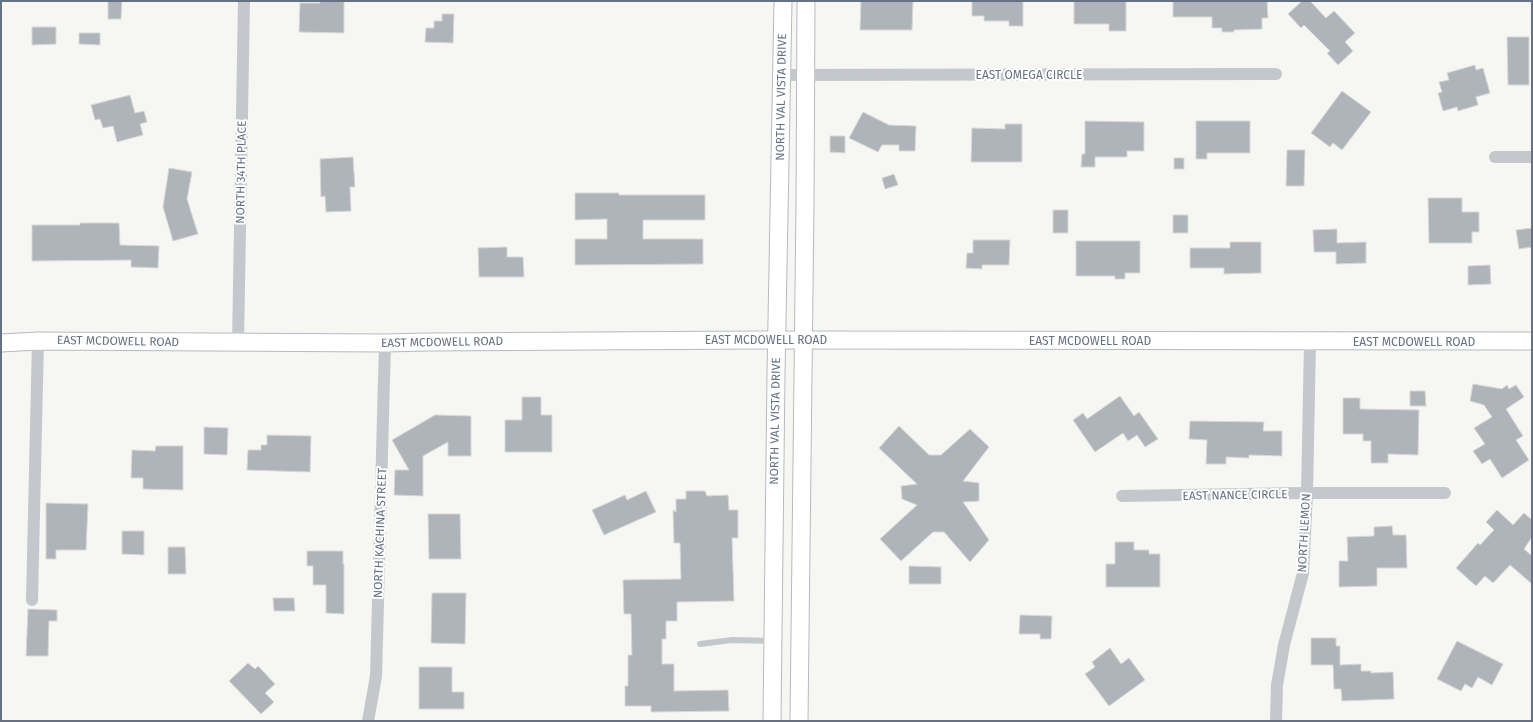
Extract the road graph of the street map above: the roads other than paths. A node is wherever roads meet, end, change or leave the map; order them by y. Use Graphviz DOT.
graph roads {
  1 [pos="244,1"];
  2 [pos="783,1"];
  3 [pos="806,1"];
  4 [pos="1276,74"];
  5 [pos="782,75"];
  6 [pos="805,75"];
  7 [pos="1495,157"];
  8 [pos="1532,157"];
  9 [pos="38,340"];
  10 [pos="776,340"];
  11 [pos="803,340"];
  12 [pos="1532,341"];
  13 [pos="238,342"];
  14 [pos="1310,342"];
  15 [pos="1,344"];
  16 [pos="385,344"];
  17 [pos="1307,494"];
  18 [pos="1445,494"];
  19 [pos="1122,496"];
  20 [pos="32,600"];
  21 [pos="799,640"];
  22 [pos="773,641"];
  23 [pos="700,644"];
  24 [pos="368,721"];
  25 [pos="772,721"];
  26 [pos="799,721"];
  27 [pos="1276,721"];
  1 -- 13 [label="street, NORTH 34TH PLACE"];
  2 -- 5 [label="main road, NORTH VAL VISTA DRIVE"];
  3 -- 6 [label="main road, NORTH VAL VISTA DRIVE"];
  4 -- 6 [label="street, EAST OMEGA CIRCLE"];
  5 -- 6 [label="street, EAST OMEGA CIRCLE"];
  5 -- 10 [label="main road, NORTH VAL VISTA DRIVE"];
  6 -- 11 [label="main road, NORTH VAL VISTA DRIVE"];
  7 -- 8 [label="street"];
  9 -- 13 [label="main road, EAST MCDOWELL ROAD"];
  9 -- 15 [label="main road, EAST MCDOWELL ROAD"];
  9 -- 20 [label="street"];
  10 -- 11 [label="main road, EAST MCDOWELL ROAD"];
  10 -- 16 [label="main road, EAST MCDOWELL ROAD"];
  10 -- 22 [label="main road, NORTH VAL VISTA DRIVE"];
  11 -- 14 [label="main road, EAST MCDOWELL ROAD"];
  11 -- 21 [label="main road, NORTH VAL VISTA DRIVE"];
  12 -- 14 [label="main road, EAST MCDOWELL ROAD"];
  13 -- 16 [label="main road, EAST MCDOWELL ROAD"];
  14 -- 17 [label="street, NORTH LEMON"];
  16 -- 24 [label="street, NORTH KACHINA STREET"];
  17 -- 18 [label="street, EAST NANCE CIRCLE"];
  17 -- 19 [label="street, EAST NANCE CIRCLE"];
  17 -- 27 [label="street, NORTH LEMON"];
  21 -- 22 [label="main road"];
  21 -- 26 [label="main road, NORTH VAL VISTA DRIVE"];
  22 -- 23 [label="lane"];
  22 -- 25 [label="main road, NORTH VAL VISTA DRIVE"];
}
